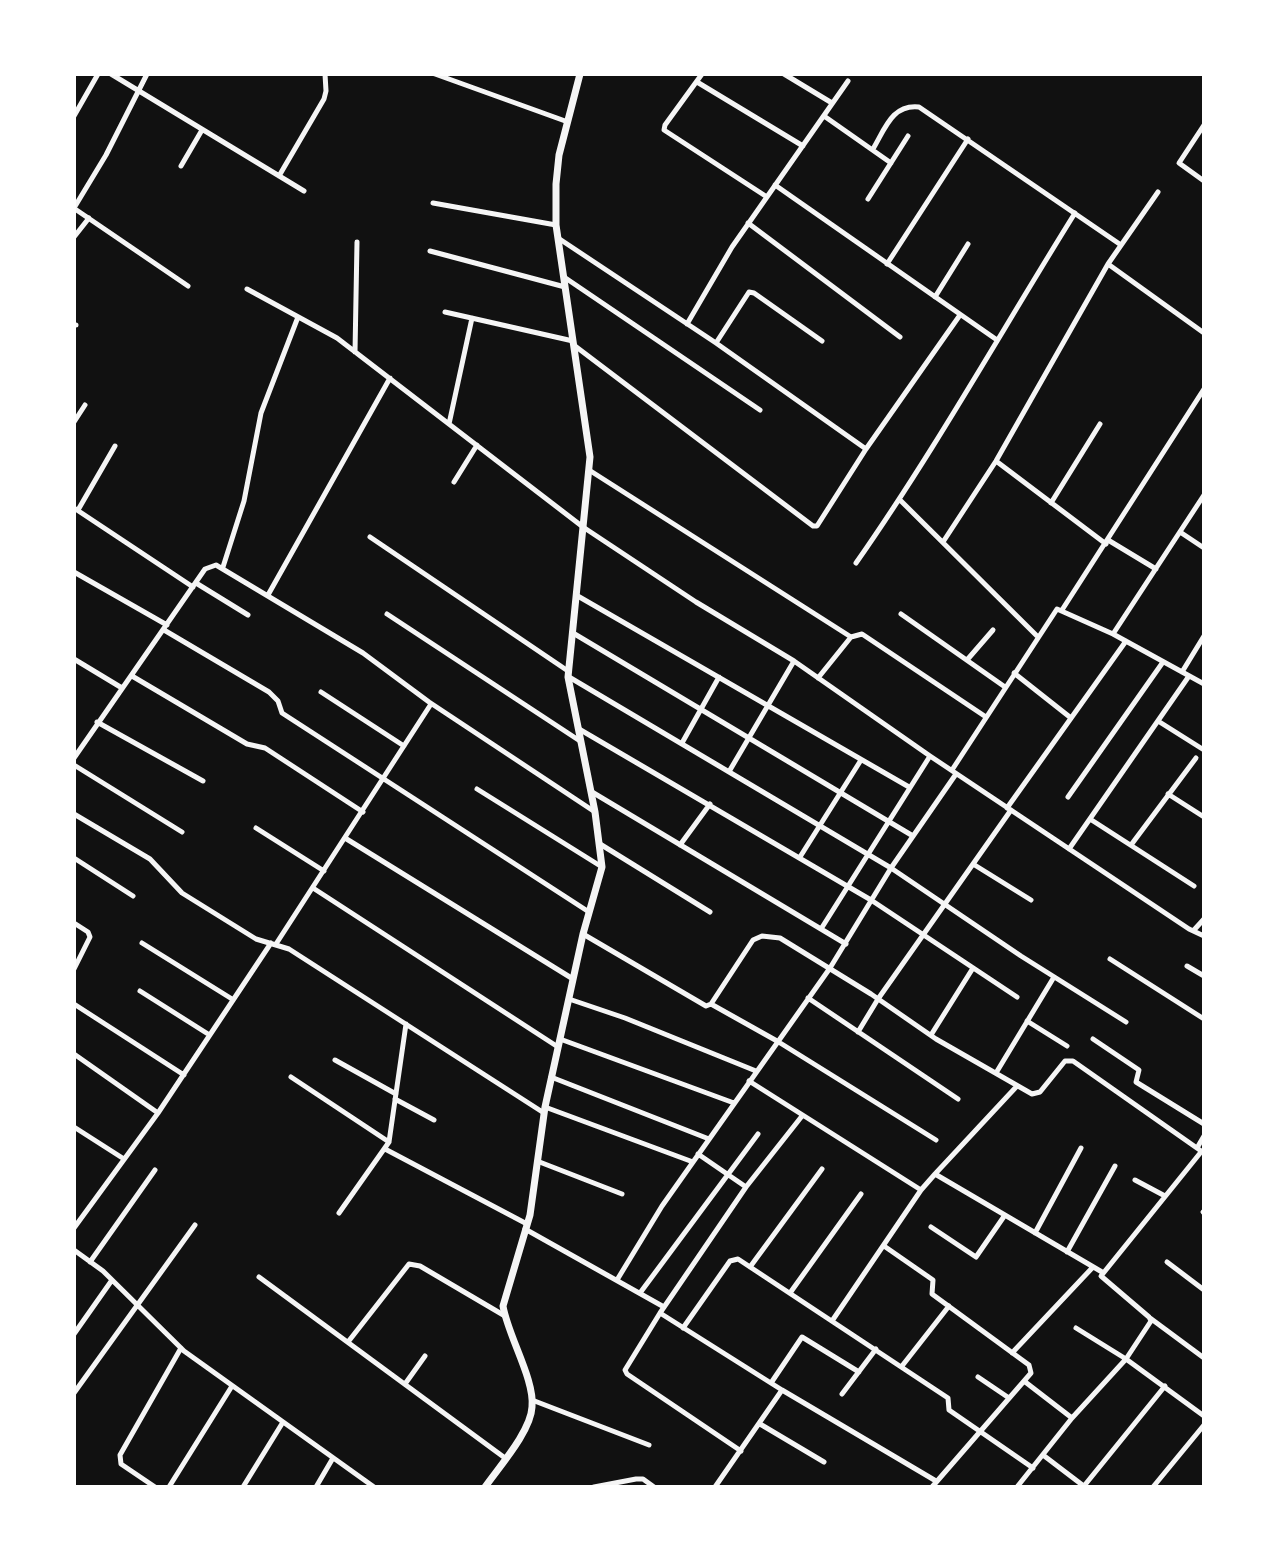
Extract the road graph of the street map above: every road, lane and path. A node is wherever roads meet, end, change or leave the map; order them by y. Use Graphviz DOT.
graph roads {
  1 [pos="98,74"];
  2 [pos="111,74"];
  3 [pos="147,74"];
  4 [pos="325,74"];
  5 [pos="435,74"];
  6 [pos="580,74"];
  7 [pos="702,74"];
  8 [pos="784,74"];
  9 [pos="848,81"];
  10 [pos="697,82"];
  11 [pos="136,91"];
  12 [pos="832,103"];
  13 [pos="74,116"];
  14 [pos="824,116"];
  15 [pos="568,122"];
  16 [pos="1204,125"];
  17 [pos="202,130"];
  18 [pos="908,136"];
  19 [pos="968,139"];
  20 [pos="803,146"];
  21 [pos="873,149"];
  22 [pos="891,163"];
  23 [pos="181,166"];
  24 [pos="279,176"];
  25 [pos="1204,180"];
  26 [pos="775,185"];
  27 [pos="304,191"];
  28 [pos="1158,192"];
  29 [pos="767,197"];
  30 [pos="868,199"];
  31 [pos="433,203"];
  32 [pos="74,208"];
  33 [pos="1075,213"];
  34 [pos="89,218"];
  35 [pos="748,223"];
  36 [pos="556,225"];
  37 [pos="74,237"];
  38 [pos="558,238"];
  39 [pos="357,242"];
  40 [pos="968,244"];
  41 [pos="1121,245"];
  42 [pos="430,251"];
  43 [pos="887,264"];
  44 [pos="1108,264"];
  45 [pos="563,277"];
  46 [pos="188,286"];
  47 [pos="565,287"];
  48 [pos="247,289"];
  49 [pos="935,297"];
  50 [pos="445,312"];
  51 [pos="960,315"];
  52 [pos="298,317"];
  53 [pos="472,318"];
  54 [pos="687,324"];
  55 [pos="1204,333"];
  56 [pos="900,337"];
  57 [pos="997,340"];
  58 [pos="822,341"];
  59 [pos="573,343"];
  60 [pos="716,343"];
  61 [pos="355,352"];
  62 [pos="390,378"];
  63 [pos="1203,393"];
  64 [pos="85,405"];
  65 [pos="760,410"];
  66 [pos="74,422"];
  67 [pos="449,424"];
  68 [pos="1100,424"];
  69 [pos="477,445"];
  70 [pos="115,446"];
  71 [pos="866,449"];
  72 [pos="996,461"];
  73 [pos="589,470"];
  74 [pos="454,482"];
  75 [pos="900,500"];
  76 [pos="1203,500"];
  77 [pos="1051,503"];
  78 [pos="76,509"];
  79 [pos="583,527"];
  80 [pos="1180,532"];
  81 [pos="370,537"];
  82 [pos="943,542"];
  83 [pos="1107,542"];
  84 [pos="1204,548"];
  85 [pos="856,563"];
  86 [pos="223,567"];
  87 [pos="1156,569"];
  88 [pos="74,572"];
  89 [pos="195,585"];
  90 [pos="268,595"];
  91 [pos="576,595"];
  92 [pos="1062,610"];
  93 [pos="387,614"];
  94 [pos="901,614"];
  95 [pos="248,615"];
  96 [pos="166,628"];
  97 [pos="993,630"];
  98 [pos="572,632"];
  99 [pos="1113,634"];
  100 [pos="1037,636"];
  101 [pos="1204,636"];
  102 [pos="851,637"];
  103 [pos="1126,641"];
  104 [pos="74,659"];
  105 [pos="967,660"];
  106 [pos="794,661"];
  107 [pos="1163,662"];
  108 [pos="1182,672"];
  109 [pos="1014,673"];
  110 [pos="568,674"];
  111 [pos="132,676"];
  112 [pos="1189,676"];
  113 [pos="719,677"];
  114 [pos="818,678"];
  115 [pos="1204,684"];
  116 [pos="1005,687"];
  117 [pos="122,688"];
  118 [pos="321,692"];
  119 [pos="431,704"];
  120 [pos="767,705"];
  121 [pos="701,710"];
  122 [pos="986,717"];
  123 [pos="1071,718"];
  124 [pos="1158,721"];
  125 [pos="97,722"];
  126 [pos="578,729"];
  127 [pos="748,738"];
  128 [pos="581,742"];
  129 [pos="682,743"];
  130 [pos="404,746"];
  131 [pos="1204,750"];
  132 [pos="930,756"];
  133 [pos="74,758"];
  134 [pos="1196,758"];
  135 [pos="861,760"];
  136 [pos="74,765"];
  137 [pos="730,770"];
  138 [pos="954,772"];
  139 [pos="384,779"];
  140 [pos="203,781"];
  141 [pos="909,787"];
  142 [pos="477,789"];
  143 [pos="591,792"];
  144 [pos="841,793"];
  145 [pos="1168,794"];
  146 [pos="1068,797"];
  147 [pos="710,804"];
  148 [pos="1009,809"];
  149 [pos="363,812"];
  150 [pos="595,812"];
  151 [pos="74,814"];
  152 [pos="1204,817"];
  153 [pos="1090,819"];
  154 [pos="888,821"];
  155 [pos="822,826"];
  156 [pos="256,828"];
  157 [pos="182,832"];
  158 [pos="913,836"];
  159 [pos="345,838"];
  160 [pos="600,844"];
  161 [pos="679,845"];
  162 [pos="1131,845"];
  163 [pos="1069,849"];
  164 [pos="868,854"];
  165 [pos="800,857"];
  166 [pos="74,858"];
  167 [pos="973,864"];
  168 [pos="602,867"];
  169 [pos="891,868"];
  170 [pos="324,871"];
  171 [pos="847,886"];
  172 [pos="1194,886"];
  173 [pos="313,888"];
  174 [pos="133,896"];
  175 [pos="871,900"];
  176 [pos="1031,900"];
  177 [pos="945,904"];
  178 [pos="589,912"];
  179 [pos="710,912"];
  180 [pos="1204,919"];
  181 [pos="74,923"];
  182 [pos="821,929"];
  183 [pos="1194,930"];
  184 [pos="583,934"];
  185 [pos="923,935"];
  186 [pos="1204,936"];
  187 [pos="142,943"];
  188 [pos="274,944"];
  189 [pos="846,944"];
  190 [pos="1110,959"];
  191 [pos="1187,966"];
  192 [pos="830,968"];
  193 [pos="973,968"];
  194 [pos="74,969"];
  195 [pos="1204,976"];
  196 [pos="1054,977"];
  197 [pos="573,979"];
  198 [pos="140,991"];
  199 [pos="1017,997"];
  200 [pos="808,998"];
  201 [pos="232,999"];
  202 [pos="569,999"];
  203 [pos="878,999"];
  204 [pos="74,1004"];
  205 [pos="711,1004"];
  206 [pos="1204,1019"];
  207 [pos="1027,1021"];
  208 [pos="1126,1022"];
  209 [pos="406,1024"];
  210 [pos="858,1032"];
  211 [pos="208,1034"];
  212 [pos="931,1035"];
  213 [pos="1093,1039"];
  214 [pos="777,1041"];
  215 [pos="559,1043"];
  216 [pos="1067,1046"];
  217 [pos="74,1054"];
  218 [pos="335,1060"];
  219 [pos="756,1071"];
  220 [pos="996,1073"];
  221 [pos="184,1075"];
  222 [pos="291,1077"];
  223 [pos="551,1077"];
  224 [pos="749,1081"];
  225 [pos="1017,1086"];
  226 [pos="396,1096"];
  227 [pos="958,1099"];
  228 [pos="734,1103"];
  229 [pos="544,1110"];
  230 [pos="158,1113"];
  231 [pos="802,1116"];
  232 [pos="434,1120"];
  233 [pos="1204,1124"];
  234 [pos="74,1127"];
  235 [pos="758,1134"];
  236 [pos="1204,1136"];
  237 [pos="709,1139"];
  238 [pos="936,1140"];
  239 [pos="389,1142"];
  240 [pos="1081,1148"];
  241 [pos="385,1149"];
  242 [pos="1201,1151"];
  243 [pos="698,1154"];
  244 [pos="124,1159"];
  245 [pos="537,1161"];
  246 [pos="693,1162"];
  247 [pos="1115,1166"];
  248 [pos="822,1169"];
  249 [pos="155,1170"];
  250 [pos="726,1174"];
  251 [pos="935,1174"];
  252 [pos="1135,1180"];
  253 [pos="746,1187"];
  254 [pos="921,1190"];
  255 [pos="622,1194"];
  256 [pos="861,1194"];
  257 [pos="1165,1196"];
  258 [pos="339,1213"];
  259 [pos="1005,1215"];
  260 [pos="195,1225"];
  261 [pos="526,1226"];
  262 [pos="931,1227"];
  263 [pos="74,1228"];
  264 [pos="1035,1233"];
  265 [pos="884,1246"];
  266 [pos="74,1250"];
  267 [pos="1067,1252"];
  268 [pos="90,1262"];
  269 [pos="1167,1262"];
  270 [pos="750,1267"];
  271 [pos="1093,1267"];
  272 [pos="1102,1272"];
  273 [pos="259,1277"];
  274 [pos="112,1280"];
  275 [pos="617,1280"];
  276 [pos="1204,1290"];
  277 [pos="640,1293"];
  278 [pos="790,1293"];
  279 [pos="137,1304"];
  280 [pos="949,1306"];
  281 [pos="662,1310"];
  282 [pos="505,1316"];
  283 [pos="1149,1317"];
  284 [pos="832,1321"];
  285 [pos="683,1328"];
  286 [pos="1076,1328"];
  287 [pos="74,1334"];
  288 [pos="348,1342"];
  289 [pos="181,1348"];
  290 [pos="876,1349"];
  291 [pos="1012,1353"];
  292 [pos="425,1356"];
  293 [pos="1204,1358"];
  294 [pos="1126,1359"];
  295 [pos="902,1366"];
  296 [pos="859,1372"];
  297 [pos="978,1377"];
  298 [pos="1024,1381"];
  299 [pos="771,1383"];
  300 [pos="405,1384"];
  301 [pos="232,1386"];
  302 [pos="1165,1386"];
  303 [pos="782,1390"];
  304 [pos="74,1393"];
  305 [pos="842,1394"];
  306 [pos="1009,1398"];
  307 [pos="532,1400"];
  308 [pos="1204,1415"];
  309 [pos="1072,1418"];
  310 [pos="283,1422"];
  311 [pos="759,1424"];
  312 [pos="1204,1425"];
  313 [pos="980,1431"];
  314 [pos="649,1445"];
  315 [pos="741,1451"];
  316 [pos="1043,1455"];
  317 [pos="333,1458"];
  318 [pos="505,1458"];
  319 [pos="824,1462"];
  320 [pos="1033,1468"];
  321 [pos="934,1484"];
  322 [pos="155,1487"];
  323 [pos="169,1487"];
  324 [pos="243,1487"];
  325 [pos="316,1487"];
  326 [pos="374,1487"];
  327 [pos="485,1487"];
  328 [pos="594,1487"];
  329 [pos="654,1487"];
  330 [pos="715,1487"];
  331 [pos="1017,1487"];
  332 [pos="1085,1487"];
  333 [pos="1153,1487"];
  1 -- 13 [label="street"];
  2 -- 11 [label="street"];
  3 -- 11 [label="street"];
  4 -- 24 [label="street"];
  5 -- 15 [label="street"];
  6 -- 15 [label="main road"];
  7 -- 10 [label="street"];
  8 -- 12 [label="street"];
  9 -- 12 [label="street"];
  10 -- 20 [label="street"];
  10 -- 29 [label="street"];
  11 -- 17 [label="street"];
  11 -- 32 [label="street"];
  12 -- 14 [label="street"];
  14 -- 20 [label="street"];
  14 -- 21 [label="street"];
  15 -- 36 [label="main road"];
  16 -- 25 [label="street"];
  17 -- 23 [label="street"];
  17 -- 24 [label="street"];
  18 -- 22 [label="street"];
  19 -- 21 [label="street"];
  19 -- 33 [label="street"];
  19 -- 43 [label="street"];
  20 -- 26 [label="street"];
  21 -- 22 [label="street"];
  22 -- 30 [label="street"];
  24 -- 27 [label="street"];
  26 -- 29 [label="street"];
  26 -- 43 [label="street"];
  28 -- 41 [label="street"];
  29 -- 35 [label="street"];
  31 -- 36 [label="street"];
  32 -- 34 [label="street"];
  33 -- 41 [label="street"];
  33 -- 57 [label="street"];
  34 -- 37 [label="street"];
  34 -- 46 [label="street"];
  35 -- 54 [label="street"];
  35 -- 56 [label="street"];
  36 -- 38 [label="main road"];
  38 -- 45 [label="main road"];
  38 -- 54 [label="street"];
  39 -- 61 [label="street"];
  40 -- 49 [label="street"];
  41 -- 44 [label="street"];
  42 -- 47 [label="street"];
  43 -- 49 [label="street"];
  44 -- 55 [label="street"];
  44 -- 72 [label="street"];
  45 -- 47 [label="main road"];
  45 -- 65 [label="street"];
  47 -- 59 [label="main road"];
  48 -- 52 [label="street"];
  49 -- 51 [label="street"];
  50 -- 53 [label="street"];
  51 -- 57 [label="street"];
  51 -- 71 [label="street"];
  52 -- 61 [label="street"];
  52 -- 86 [label="street"];
  53 -- 59 [label="street"];
  53 -- 67 [label="street"];
  54 -- 60 [label="street"];
  57 -- 75 [label="street"];
  58 -- 60 [label="street"];
  59 -- 71 [label="street"];
  59 -- 73 [label="main road"];
  60 -- 71 [label="street"];
  61 -- 62 [label="street"];
  62 -- 67 [label="street"];
  62 -- 90 [label="street"];
  63 -- 83 [label="street"];
  64 -- 66 [label="street"];
  67 -- 69 [label="street"];
  68 -- 77 [label="street"];
  69 -- 74 [label="street"];
  69 -- 79 [label="street"];
  70 -- 78 [label="street"];
  72 -- 77 [label="street"];
  72 -- 82 [label="street"];
  73 -- 79 [label="main road"];
  73 -- 102 [label="street"];
  75 -- 82 [label="street"];
  75 -- 85 [label="street"];
  76 -- 80 [label="street"];
  77 -- 83 [label="street"];
  78 -- 89 [label="street"];
  79 -- 91 [label="main road"];
  79 -- 106 [label="street"];
  80 -- 84 [label="street"];
  80 -- 87 [label="street"];
  81 -- 110 [label="street"];
  82 -- 100 [label="street"];
  83 -- 87 [label="street"];
  83 -- 92 [label="street"];
  86 -- 89 [label="street"];
  86 -- 90 [label="street"];
  87 -- 99 [label="street"];
  88 -- 96 [label="street"];
  89 -- 95 [label="street"];
  89 -- 96 [label="street"];
  90 -- 119 [label="street"];
  91 -- 98 [label="main road"];
  91 -- 113 [label="street"];
  92 -- 99 [label="street"];
  92 -- 100 [label="street"];
  93 -- 128 [label="street"];
  94 -- 105 [label="street"];
  96 -- 111 [label="street"];
  96 -- 139 [label="street"];
  97 -- 105 [label="street"];
  98 -- 110 [label="main road"];
  98 -- 121 [label="street"];
  99 -- 103 [label="street"];
  100 -- 109 [label="street"];
  101 -- 108 [label="street"];
  102 -- 114 [label="street"];
  102 -- 122 [label="street"];
  103 -- 107 [label="street"];
  103 -- 123 [label="street"];
  104 -- 117 [label="street"];
  105 -- 116 [label="street"];
  106 -- 114 [label="street"];
  106 -- 120 [label="street"];
  107 -- 108 [label="street"];
  107 -- 146 [label="street"];
  108 -- 112 [label="street"];
  109 -- 116 [label="street"];
  109 -- 123 [label="street"];
  110 -- 126 [label="main road"];
  110 -- 129 [label="street"];
  111 -- 117 [label="street"];
  111 -- 149 [label="street"];
  112 -- 115 [label="street"];
  112 -- 124 [label="street"];
  113 -- 120 [label="street"];
  113 -- 121 [label="street"];
  114 -- 132 [label="street"];
  116 -- 122 [label="street"];
  117 -- 125 [label="street"];
  118 -- 130 [label="street"];
  119 -- 130 [label="street"];
  119 -- 150 [label="street"];
  120 -- 127 [label="street"];
  120 -- 135 [label="street"];
  121 -- 127 [label="street"];
  121 -- 129 [label="street"];
  122 -- 138 [label="street"];
  123 -- 148 [label="street"];
  124 -- 131 [label="street"];
  124 -- 153 [label="street"];
  125 -- 133 [label="street"];
  125 -- 140 [label="street"];
  126 -- 128 [label="main road"];
  126 -- 147 [label="street"];
  127 -- 137 [label="street"];
  127 -- 144 [label="street"];
  128 -- 143 [label="main road"];
  129 -- 137 [label="street"];
  130 -- 139 [label="street"];
  132 -- 138 [label="street"];
  132 -- 141 [label="street"];
  134 -- 145 [label="street"];
  135 -- 141 [label="street"];
  135 -- 144 [label="street"];
  136 -- 157 [label="street"];
  137 -- 155 [label="street"];
  138 -- 148 [label="street"];
  138 -- 158 [label="street"];
  139 -- 149 [label="street"];
  139 -- 178 [label="street"];
  141 -- 154 [label="street"];
  142 -- 168 [label="street"];
  143 -- 150 [label="main road"];
  143 -- 161 [label="street"];
  144 -- 154 [label="street"];
  144 -- 155 [label="street"];
  145 -- 152 [label="street"];
  145 -- 162 [label="street"];
  147 -- 161 [label="street"];
  147 -- 165 [label="street"];
  148 -- 163 [label="street"];
  148 -- 167 [label="street"];
  149 -- 159 [label="street"];
  150 -- 160 [label="main road"];
  151 -- 188 [label="street"];
  153 -- 162 [label="street"];
  153 -- 163 [label="street"];
  154 -- 158 [label="street"];
  154 -- 164 [label="street"];
  155 -- 164 [label="street"];
  155 -- 165 [label="street"];
  156 -- 170 [label="street"];
  158 -- 169 [label="street"];
  159 -- 170 [label="street"];
  159 -- 197 [label="street"];
  160 -- 168 [label="main road"];
  160 -- 179 [label="street"];
  161 -- 182 [label="street"];
  162 -- 172 [label="street"];
  163 -- 183 [label="street"];
  164 -- 169 [label="street"];
  164 -- 171 [label="street"];
  165 -- 171 [label="street"];
  166 -- 174 [label="street"];
  167 -- 176 [label="street"];
  167 -- 177 [label="street"];
  168 -- 178 [label="main road"];
  169 -- 175 [label="street"];
  169 -- 177 [label="street"];
  170 -- 173 [label="street"];
  171 -- 175 [label="street"];
  171 -- 182 [label="street"];
  173 -- 188 [label="street"];
  173 -- 215 [label="street"];
  175 -- 185 [label="street"];
  175 -- 189 [label="street"];
  177 -- 185 [label="street"];
  177 -- 196 [label="street"];
  178 -- 184 [label="main road"];
  180 -- 183 [label="street"];
  181 -- 194 [label="street"];
  182 -- 189 [label="street"];
  183 -- 186 [label="street"];
  184 -- 197 [label="main road"];
  184 -- 205 [label="street"];
  185 -- 193 [label="street"];
  185 -- 203 [label="street"];
  187 -- 201 [label="street"];
  188 -- 201 [label="street"];
  188 -- 209 [label="street"];
  189 -- 192 [label="street"];
  190 -- 206 [label="street"];
  191 -- 195 [label="street"];
  192 -- 200 [label="street"];
  192 -- 203 [label="street"];
  192 -- 205 [label="street"];
  193 -- 199 [label="street"];
  193 -- 212 [label="street"];
  196 -- 207 [label="street"];
  196 -- 208 [label="street"];
  197 -- 202 [label="main road"];
  198 -- 211 [label="street"];
  200 -- 210 [label="street"];
  200 -- 214 [label="street"];
  201 -- 211 [label="street"];
  202 -- 215 [label="main road"];
  202 -- 219 [label="street"];
  203 -- 210 [label="street"];
  203 -- 212 [label="street"];
  204 -- 221 [label="street"];
  205 -- 214 [label="street"];
  207 -- 216 [label="street"];
  207 -- 220 [label="street"];
  209 -- 226 [label="street"];
  209 -- 229 [label="street"];
  210 -- 227 [label="street"];
  211 -- 221 [label="street"];
  212 -- 220 [label="street"];
  213 -- 233 [label="street"];
  214 -- 219 [label="street"];
  214 -- 238 [label="street"];
  215 -- 223 [label="main road"];
  215 -- 228 [label="street"];
  217 -- 230 [label="street"];
  218 -- 226 [label="street"];
  219 -- 224 [label="street"];
  220 -- 225 [label="street"];
  221 -- 230 [label="street"];
  222 -- 239 [label="street"];
  223 -- 229 [label="main road"];
  223 -- 237 [label="street"];
  224 -- 228 [label="street"];
  224 -- 231 [label="street"];
  225 -- 242 [label="street"];
  225 -- 251 [label="street"];
  226 -- 232 [label="street"];
  226 -- 239 [label="street"];
  228 -- 237 [label="street"];
  229 -- 245 [label="main road"];
  229 -- 246 [label="street"];
  230 -- 244 [label="street"];
  231 -- 253 [label="street"];
  231 -- 254 [label="street"];
  234 -- 244 [label="street"];
  235 -- 250 [label="street"];
  236 -- 242 [label="street"];
  237 -- 243 [label="street"];
  239 -- 241 [label="street"];
  240 -- 264 [label="street"];
  241 -- 258 [label="street"];
  241 -- 261 [label="street"];
  242 -- 257 [label="street"];
  243 -- 246 [label="street"];
  243 -- 250 [label="street"];
  244 -- 263 [label="street"];
  245 -- 255 [label="street"];
  245 -- 261 [label="main road"];
  246 -- 275 [label="street"];
  247 -- 267 [label="street"];
  248 -- 270 [label="street"];
  249 -- 268 [label="street"];
  250 -- 253 [label="street"];
  250 -- 277 [label="street"];
  251 -- 254 [label="street"];
  251 -- 259 [label="street"];
  252 -- 257 [label="street"];
  253 -- 281 [label="street"];
  254 -- 265 [label="street"];
  256 -- 278 [label="street"];
  257 -- 272 [label="street"];
  259 -- 262 [label="street"];
  259 -- 264 [label="street"];
  260 -- 279 [label="street"];
  261 -- 275 [label="street"];
  261 -- 282 [label="main road"];
  264 -- 267 [label="street"];
  265 -- 280 [label="street"];
  265 -- 284 [label="street"];
  266 -- 268 [label="street"];
  267 -- 271 [label="street"];
  268 -- 274 [label="street"];
  269 -- 276 [label="street"];
  270 -- 278 [label="street"];
  270 -- 285 [label="street"];
  271 -- 272 [label="street"];
  271 -- 291 [label="street"];
  272 -- 283 [label="street"];
  273 -- 288 [label="street"];
  274 -- 279 [label="street"];
  274 -- 287 [label="street"];
  275 -- 277 [label="street"];
  277 -- 281 [label="street"];
  278 -- 284 [label="street"];
  279 -- 289 [label="street"];
  279 -- 304 [label="street"];
  280 -- 291 [label="street"];
  280 -- 295 [label="street"];
  281 -- 285 [label="street"];
  281 -- 315 [label="street"];
  282 -- 288 [label="street"];
  282 -- 307 [label="main road"];
  283 -- 293 [label="street"];
  283 -- 294 [label="street"];
  284 -- 290 [label="street"];
  285 -- 299 [label="street"];
  286 -- 294 [label="street"];
  288 -- 300 [label="street"];
  289 -- 301 [label="street"];
  289 -- 322 [label="street"];
  290 -- 295 [label="street"];
  290 -- 296 [label="street"];
  291 -- 298 [label="street"];
  292 -- 300 [label="street"];
  294 -- 302 [label="street"];
  294 -- 309 [label="street"];
  295 -- 313 [label="street"];
  296 -- 299 [label="street"];
  296 -- 305 [label="street"];
  297 -- 306 [label="street"];
  298 -- 306 [label="street"];
  298 -- 309 [label="street"];
  299 -- 303 [label="street"];
  300 -- 318 [label="street"];
  301 -- 310 [label="street"];
  301 -- 323 [label="street"];
  302 -- 308 [label="street"];
  302 -- 332 [label="street"];
  303 -- 311 [label="street"];
  303 -- 321 [label="street"];
  306 -- 313 [label="street"];
  307 -- 314 [label="street"];
  307 -- 318 [label="main road"];
  309 -- 316 [label="street"];
  310 -- 317 [label="street"];
  310 -- 324 [label="street"];
  311 -- 315 [label="street"];
  311 -- 319 [label="street"];
  312 -- 333 [label="street"];
  313 -- 320 [label="street"];
  313 -- 321 [label="street"];
  315 -- 330 [label="street"];
  316 -- 320 [label="street"];
  316 -- 332 [label="street"];
  317 -- 325 [label="street"];
  317 -- 326 [label="street"];
  318 -- 327 [label="main road"];
  320 -- 331 [label="street"];
  328 -- 329 [label="street"];
}
